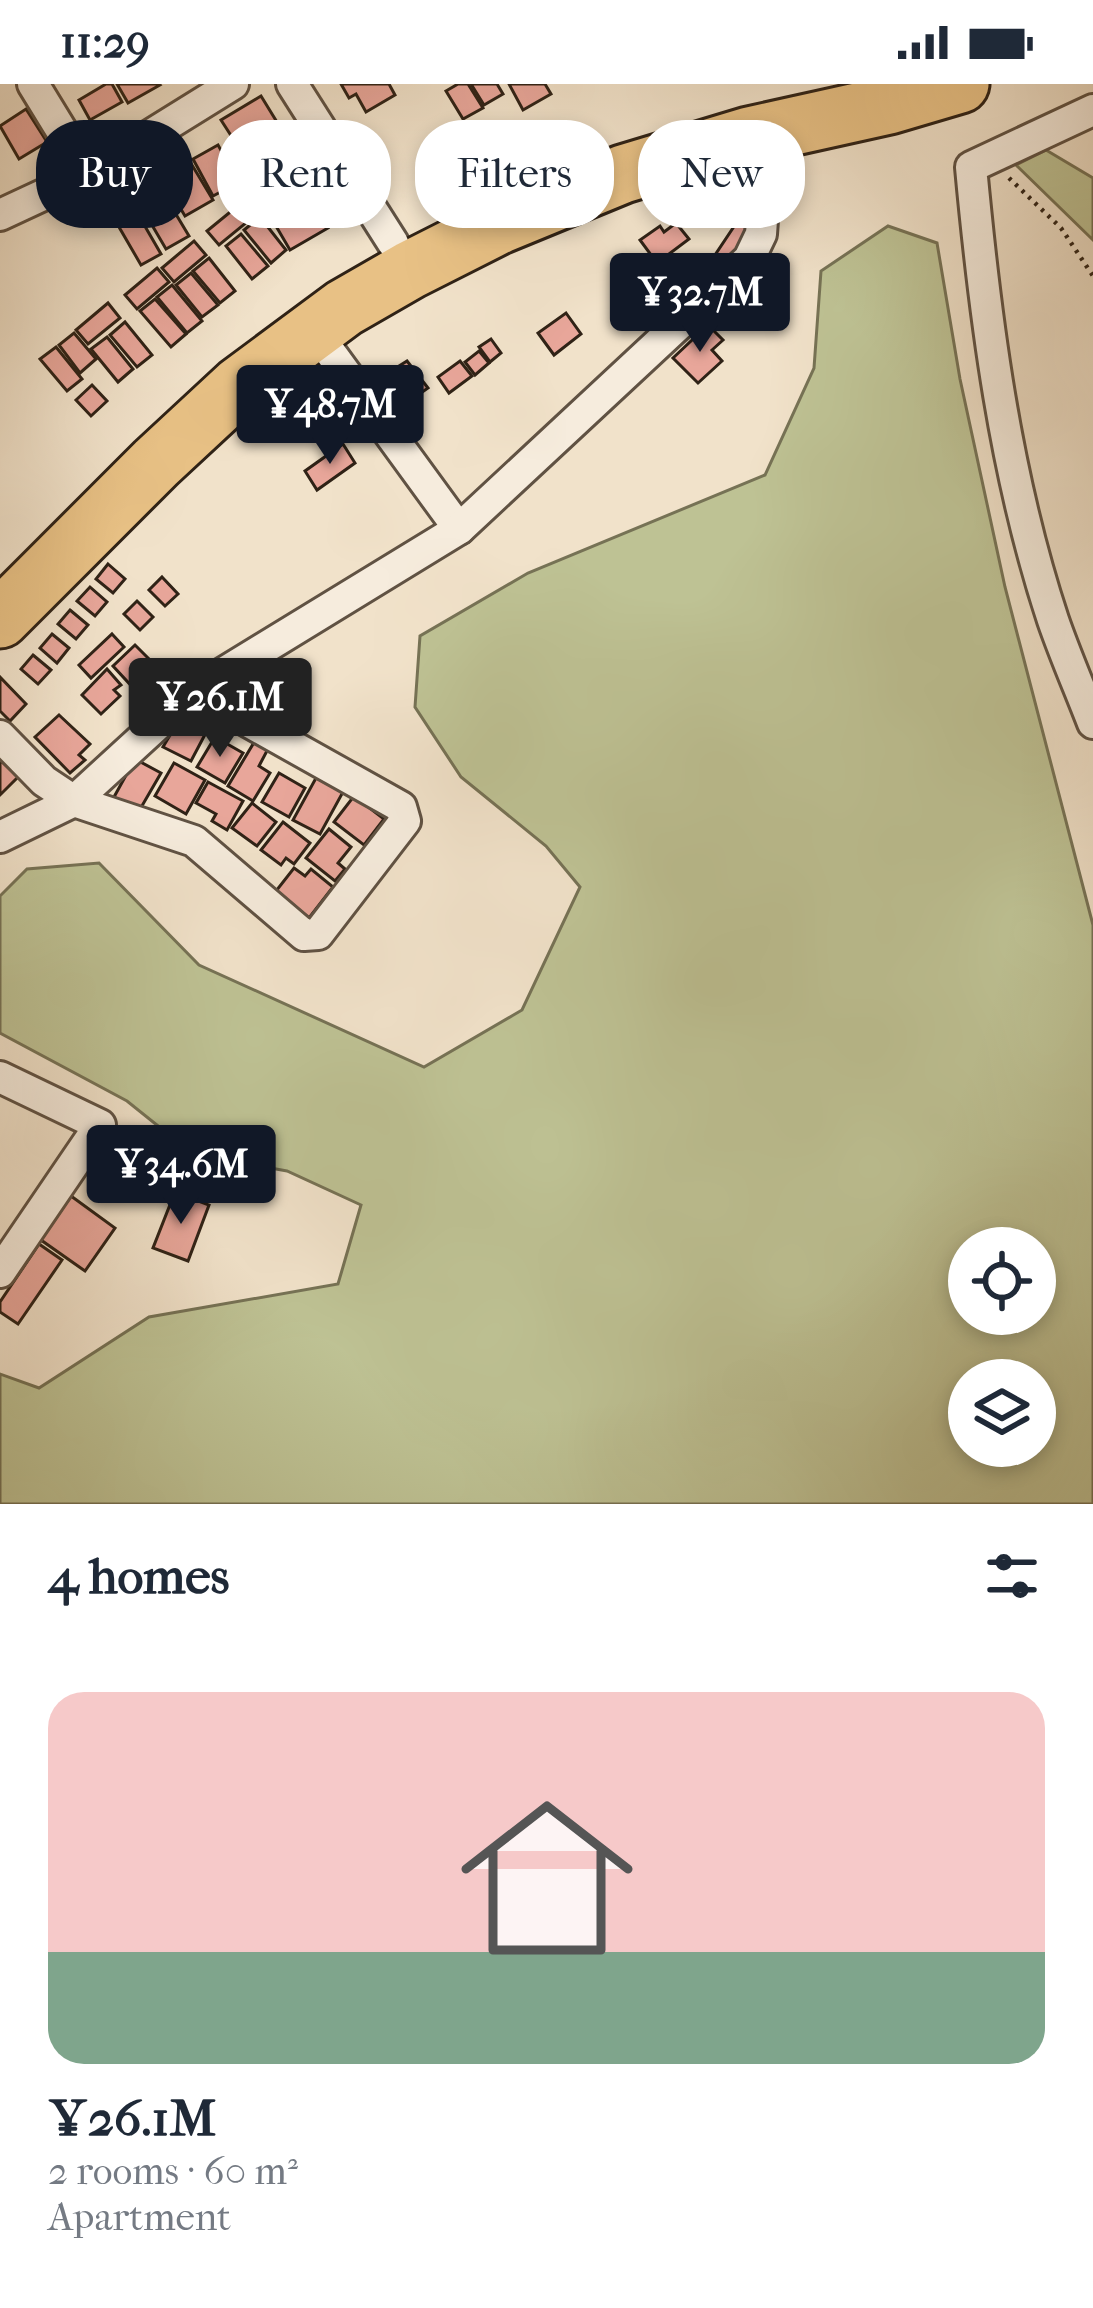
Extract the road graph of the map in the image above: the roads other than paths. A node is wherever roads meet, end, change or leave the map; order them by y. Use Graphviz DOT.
graph roads {
  1 [pos="33,84"];
  2 [pos="233,84"];
  3 [pos="292,84"];
  4 [pos="829,84"];
  5 [pos="960,84"];
  6 [pos="1093,110"];
  7 [pos="55,120"];
  8 [pos="175,120"];
  9 [pos="805,124"];
  10 [pos="638,169"];
  11 [pos="36,198"];
  12 [pos="0,214"];
  13 [pos="761,228"];
  14 [pos="393,243"];
  15 [pos="314,331"];
  16 [pos="460,529"];
  17 [pos="0,572"];
  18 [pos="0,619"];
  19 [pos="194,691"];
  20 [pos="1093,723"];
  21 [pos="0,736"];
  22 [pos="74,801"];
  23 [pos="0,837"];
  24 [pos="0,1077"];
  25 [pos="0,1272"];
  1 -- 7 [label="street"];
  2 -- 8 [label="street"];
  3 -- 14 [label="street"];
  4 -- 14 [label="highway"];
  5 -- 9 [label="highway"];
  6 -- 20 [label="street"];
  10 -- 15 [label="highway"];
  11 -- 12 [label="street"];
  13 -- 16 [label="street"];
  14 -- 17 [label="highway"];
  15 -- 16 [label="street"];
  15 -- 18 [label="highway"];
  16 -- 19 [label="street"];
  19 -- 22 [label="street"];
  19 -- 22 [label="street"];
  21 -- 22 [label="street"];
  22 -- 23 [label="street"];
  24 -- 25 [label="street"];
}
